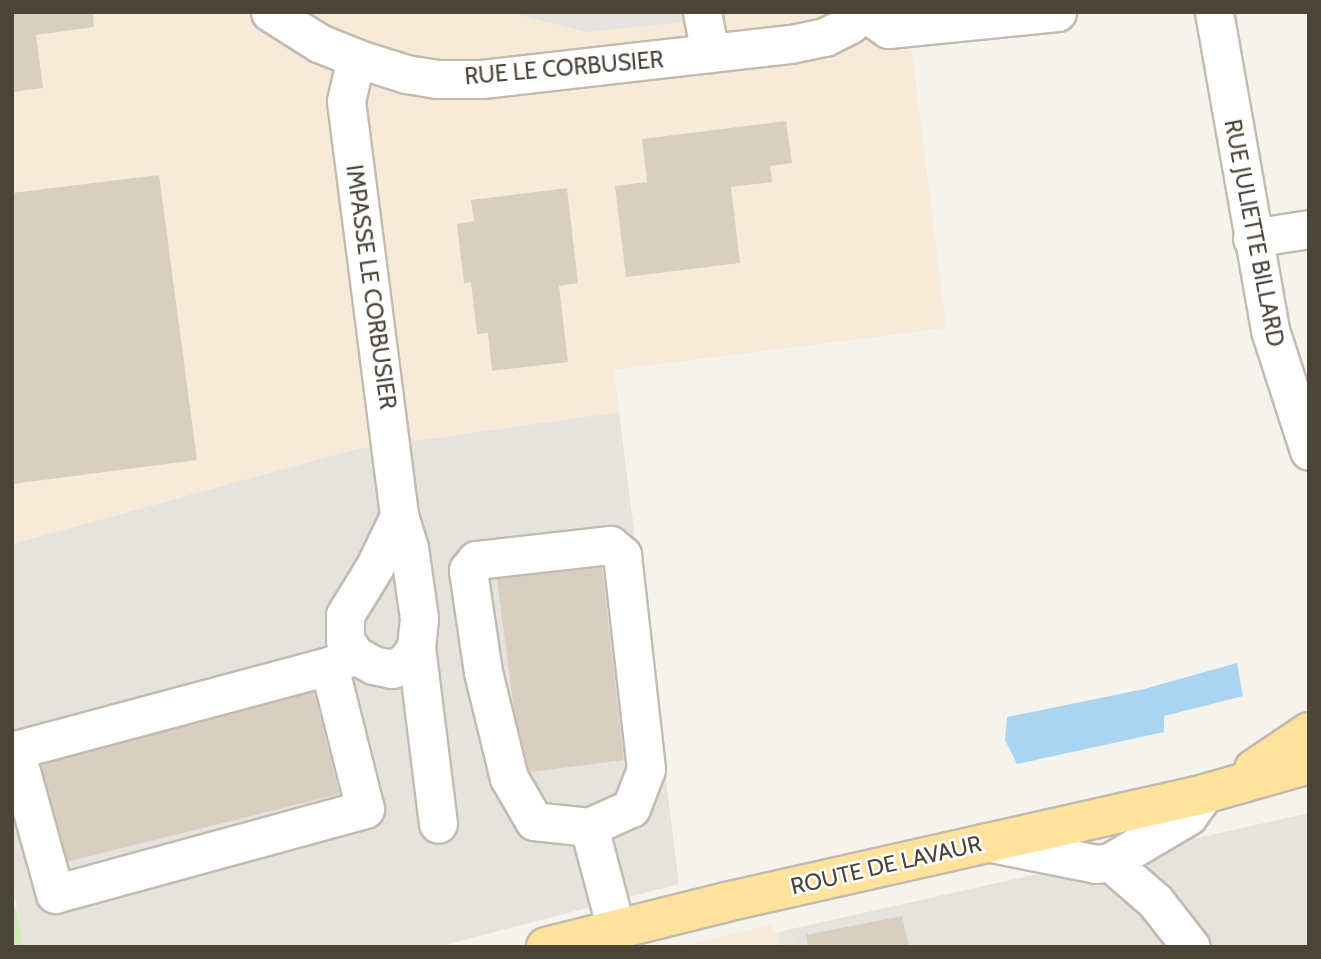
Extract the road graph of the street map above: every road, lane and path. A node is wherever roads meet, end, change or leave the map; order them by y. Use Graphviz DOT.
graph roads {
  1 [pos="270,12"];
  2 [pos="864,12"];
  3 [pos="1056,12"];
  4 [pos="1214,12"];
  5 [pos="701,13"];
  6 [pos="710,53"];
  7 [pos="356,58"];
  8 [pos="1309,229"];
  9 [pos="1252,238"];
  10 [pos="1309,451"];
  11 [pos="398,516"];
  12 [pos="416,648"];
  13 [pos="342,661"];
  14 [pos="1309,732"];
  15 [pos="1309,764"];
  16 [pos="1215,791"];
  17 [pos="438,824"];
  18 [pos="589,827"];
  19 [pos="986,842"];
  20 [pos="1110,862"];
  21 [pos="616,929"];
  22 [pos="547,947"];
  23 [pos="1191,947"];
  1 -- 7 [label="street, RUE LE CORBUSIER"];
  2 -- 3 [label="street, RUE LE CORBUSIER"];
  2 -- 6 [label="street, RUE LE CORBUSIER"];
  4 -- 9 [label="street, RUE JULIETTE BILLARD"];
  5 -- 6 [label="street"];
  6 -- 7 [label="street, RUE LE CORBUSIER"];
  7 -- 11 [label="street, IMPASSE LE CORBUSIER"];
  8 -- 9 [label="street"];
  9 -- 10 [label="street, RUE JULIETTE BILLARD"];
  11 -- 12 [label="street, IMPASSE LE CORBUSIER"];
  11 -- 13 [label="street"];
  12 -- 13 [label="street"];
  12 -- 17 [label="street, IMPASSE LE CORBUSIER"];
  13 -- 13 [label="street"];
  14 -- 16 [label="main road, ROUTE DE LAVAUR"];
  15 -- 16 [label="main road, ROUTE DE LAVAUR"];
  16 -- 19 [label="main road, ROUTE DE LAVAUR"];
  16 -- 20 [label="street"];
  18 -- 18 [label="street"];
  18 -- 21 [label="street"];
  19 -- 20 [label="street"];
  19 -- 21 [label="main road, ROUTE DE LAVAUR"];
  20 -- 23 [label="street"];
  21 -- 22 [label="main road, ROUTE DE LAVAUR"];
}
